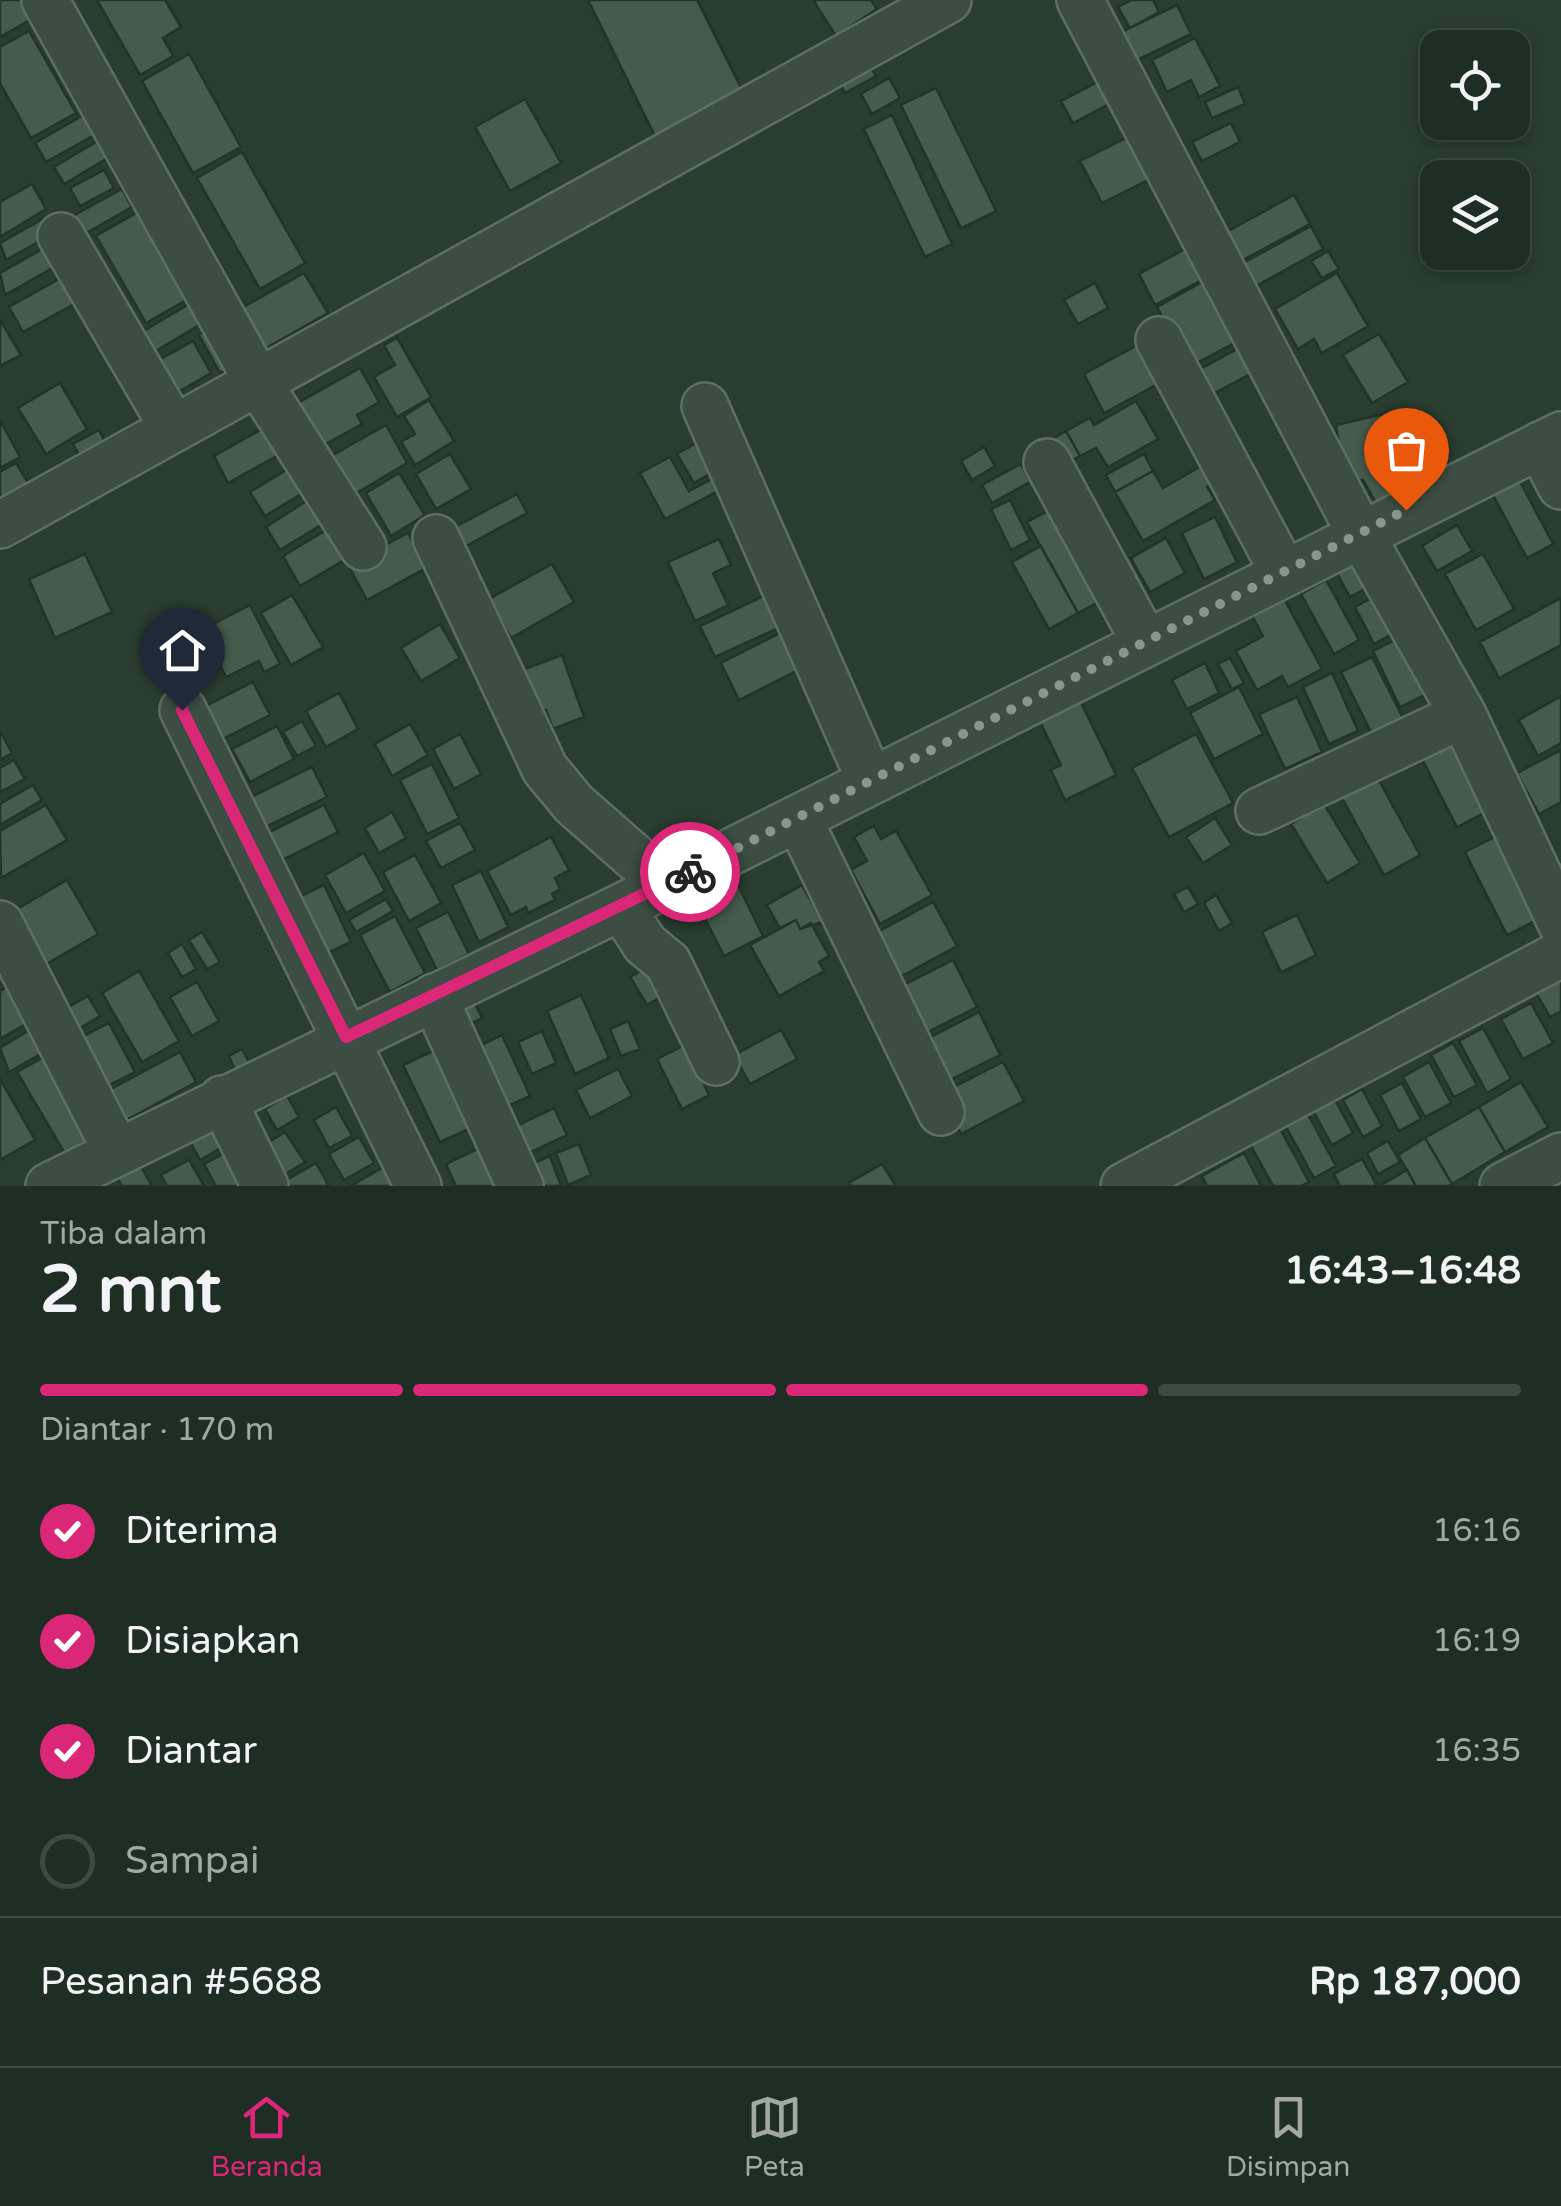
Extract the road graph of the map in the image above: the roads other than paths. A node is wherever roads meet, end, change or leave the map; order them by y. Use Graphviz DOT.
graph roads {
  1 [pos="45,0"];
  2 [pos="948,0"];
  3 [pos="1080,0"];
  4 [pos="61,236"];
  5 [pos="1159,340"];
  6 [pos="258,382"];
  7 [pos="705,406"];
  8 [pos="1550,440"];
  9 [pos="147,444"];
  10 [pos="1047,462"];
  11 [pos="1561,486"];
  12 [pos="0,525"];
  13 [pos="1360,533"];
  14 [pos="436,538"];
  15 [pos="363,548"];
  16 [pos="1284,572"];
  17 [pos="1145,642"];
  18 [pos="182,710"];
  19 [pos="1462,716"];
  20 [pos="870,780"];
  21 [pos="1259,811"];
  22 [pos="798,818"];
  23 [pos="642,896"];
  24 [pos="1561,923"];
  25 [pos="0,924"];
  26 [pos="1561,954"];
  27 [pos="434,997"];
  28 [pos="346,1037"];
  29 [pos="716,1062"];
  30 [pos="222,1099"];
  31 [pos="941,1112"];
  32 [pos="117,1152"];
  33 [pos="1561,1156"];
  34 [pos="49,1186"];
  35 [pos="265,1186"];
  36 [pos="418,1186"];
  37 [pos="520,1186"];
  38 [pos="1124,1186"];
  39 [pos="1503,1186"];
  1 -- 6 [label="street"];
  2 -- 6 [label="street"];
  3 -- 13 [label="street"];
  4 -- 9 [label="street"];
  5 -- 16 [label="street"];
  6 -- 9 [label="street"];
  6 -- 15 [label="street"];
  7 -- 20 [label="street"];
  8 -- 11 [label="street"];
  8 -- 13 [label="street"];
  9 -- 12 [label="street"];
  10 -- 17 [label="street"];
  13 -- 16 [label="street"];
  13 -- 19 [label="street"];
  14 -- 23 [label="street"];
  16 -- 17 [label="street"];
  17 -- 20 [label="street"];
  18 -- 28 [label="street"];
  19 -- 21 [label="street"];
  19 -- 24 [label="street"];
  20 -- 22 [label="street"];
  22 -- 23 [label="street"];
  22 -- 31 [label="street"];
  23 -- 27 [label="street"];
  23 -- 29 [label="street"];
  25 -- 32 [label="street"];
  26 -- 38 [label="street"];
  27 -- 28 [label="street"];
  27 -- 37 [label="street"];
  28 -- 30 [label="street"];
  28 -- 36 [label="street"];
  30 -- 32 [label="street"];
  30 -- 35 [label="street"];
  32 -- 34 [label="street"];
  33 -- 39 [label="street"];
}
